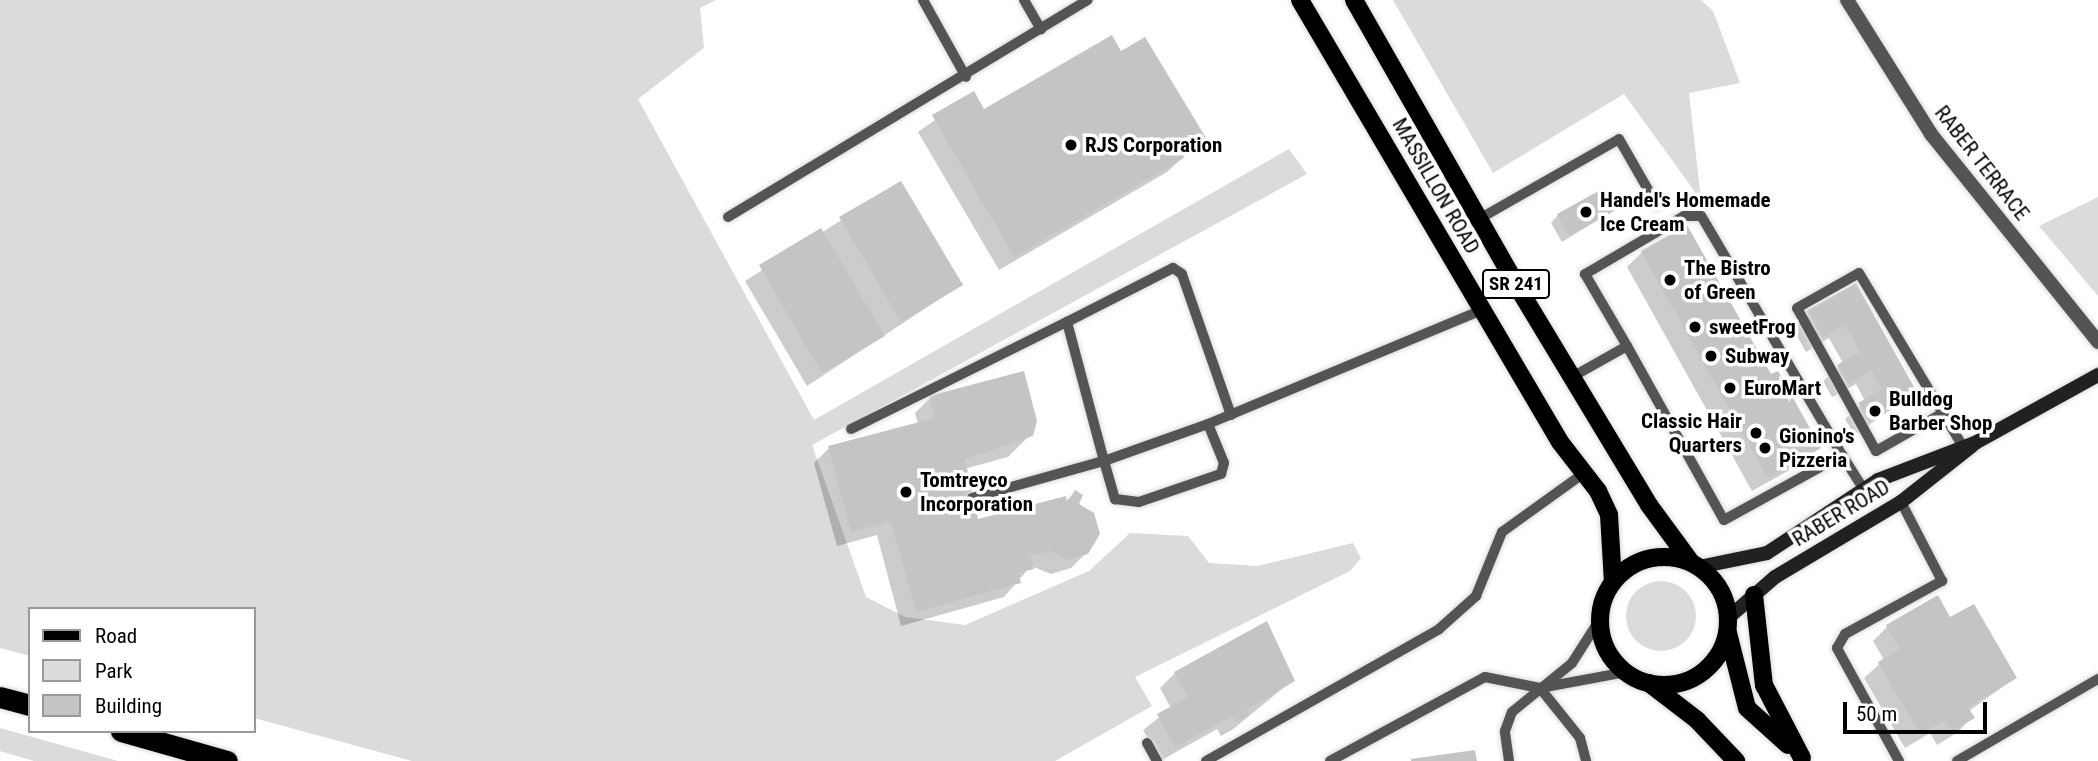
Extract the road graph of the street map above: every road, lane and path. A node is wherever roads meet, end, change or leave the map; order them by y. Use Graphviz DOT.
graph roads {
  1 [pos="923,0"];
  2 [pos="1024,0"];
  3 [pos="1088,0"];
  4 [pos="1300,0"];
  5 [pos="1354,0"];
  6 [pos="1847,0"];
  7 [pos="1041,30"];
  8 [pos="966,77"];
  9 [pos="1657,205"];
  10 [pos="728,216"];
  11 [pos="1479,219"];
  12 [pos="1482,310"];
  13 [pos="1067,322"];
  14 [pos="2098,342"];
  15 [pos="1627,346"];
  16 [pos="2098,375"];
  17 [pos="1572,377"];
  18 [pos="1941,414"];
  19 [pos="1231,415"];
  20 [pos="1208,424"];
  21 [pos="851,429"];
  22 [pos="1969,445"];
  23 [pos="1842,455"];
  24 [pos="1104,461"];
  25 [pos="1584,473"];
  26 [pos="1864,490"];
  27 [pos="972,498"];
  28 [pos="1901,502"];
  29 [pos="1695,564"];
  30 [pos="1614,582"];
  31 [pos="1754,595"];
  32 [pos="1600,620"];
  33 [pos="1728,626"];
  34 [pos="1626,673"];
  35 [pos="2098,679"];
  36 [pos="1649,683"];
  37 [pos="1539,688"];
  38 [pos="0,697"];
  39 [pos="28,704"];
  40 [pos="128,733"];
  41 [pos="1147,743"];
  42 [pos="1803,760"];
  43 [pos="227,761"];
  44 [pos="1157,761"];
  45 [pos="1206,761"];
  46 [pos="1330,761"];
  47 [pos="1509,761"];
  48 [pos="1586,761"];
  49 [pos="1736,761"];
  50 [pos="1899,761"];
  51 [pos="1957,761"];
  1 -- 8 [label="lane"];
  2 -- 7 [label="lane"];
  3 -- 7 [label="lane"];
  4 -- 12 [label="main road, MASSILLON ROAD"];
  5 -- 11 [label="main road, MASSILLON ROAD / SR 241"];
  6 -- 14 [label="street, RABER TERRACE"];
  7 -- 8 [label="lane"];
  8 -- 10 [label="lane"];
  9 -- 11 [label="lane"];
  11 -- 17 [label="main road, MASSILLON ROAD / SR 241"];
  12 -- 19 [label="lane"];
  12 -- 25 [label="main road, MASSILLON ROAD"];
  13 -- 19 [label="lane"];
  13 -- 21 [label="lane"];
  13 -- 24 [label="lane"];
  15 -- 17 [label="lane"];
  15 -- 23 [label="lane"];
  15 -- 23 [label="lane"];
  16 -- 22 [label="street, RABER ROAD"];
  17 -- 29 [label="main road, MASSILLON ROAD / SR 241"];
  18 -- 18 [label="lane"];
  18 -- 22 [label="lane"];
  19 -- 20 [label="lane"];
  20 -- 24 [label="lane"];
  20 -- 24 [label="lane"];
  22 -- 26 [label="street, RABER ROAD"];
  22 -- 28 [label="street, RABER ROAD"];
  23 -- 26 [label="lane"];
  24 -- 27 [label="lane"];
  25 -- 30 [label="main road, MASSILLON ROAD"];
  25 -- 45 [label="lane"];
  26 -- 29 [label="street, RABER ROAD"];
  28 -- 31 [label="street, RABER ROAD"];
  28 -- 50 [label="lane"];
  29 -- 30 [label="main road"];
  29 -- 33 [label="main road"];
  30 -- 32 [label="main road"];
  31 -- 33 [label="street, RABER ROAD"];
  31 -- 42 [label="main road"];
  32 -- 34 [label="main road"];
  32 -- 37 [label="lane"];
  33 -- 36 [label="main road"];
  33 -- 42 [label="main road"];
  34 -- 36 [label="main road"];
  34 -- 37 [label="lane"];
  35 -- 51 [label="lane"];
  36 -- 49 [label="main road"];
  37 -- 46 [label="lane"];
  37 -- 47 [label="lane"];
  37 -- 48 [label="lane"];
  38 -- 39 [label="highway"];
  40 -- 43 [label="highway"];
  41 -- 44 [label="lane"];
}
